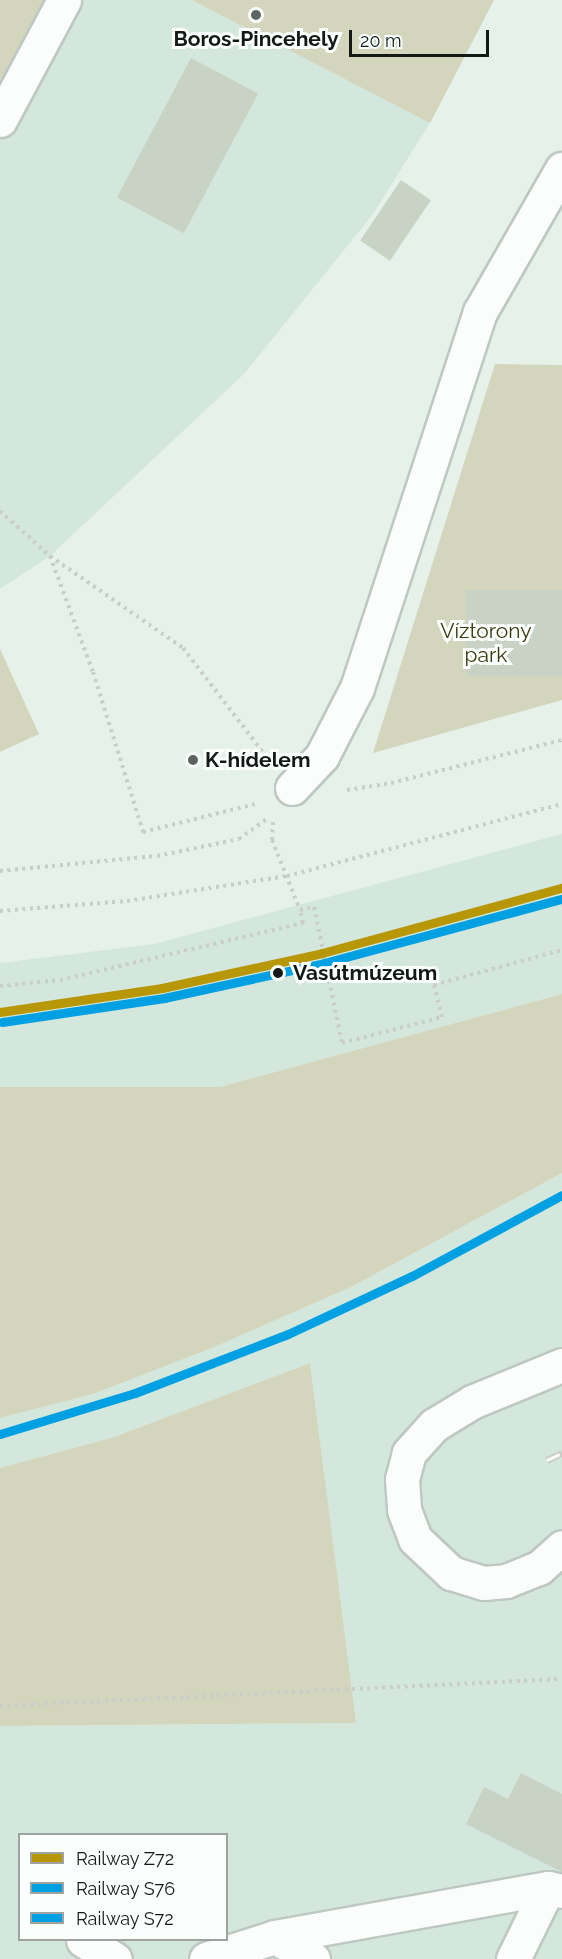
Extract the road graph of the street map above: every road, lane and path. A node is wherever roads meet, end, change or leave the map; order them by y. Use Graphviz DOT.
graph roads {
  1 [pos="64,0"];
  2 [pos="0,120"];
  3 [pos="562,169"];
  4 [pos="0,511"];
  5 [pos="50,556"];
  6 [pos="282,794"];
  7 [pos="562,804"];
  8 [pos="286,876"];
  9 [pos="300,910"];
  10 [pos="0,911"];
  11 [pos="562,950"];
  12 [pos="0,986"];
  13 [pos="562,1365"];
  14 [pos="562,1547"];
  15 [pos="562,1679"];
  16 [pos="0,1706"];
  17 [pos="555,1889"];
  18 [pos="275,1937"];
  19 [pos="84,1941"];
  20 [pos="115,1959"];
  21 [pos="206,1959"];
  22 [pos="313,1959"];
  23 [pos="513,1959"];
  1 -- 2 [label="lane"];
  3 -- 6 [label="lane"];
  4 -- 5 [label="path"];
  5 -- 6 [label="path"];
  5 -- 6 [label="path"];
  6 -- 8 [label="path"];
  7 -- 8 [label="path"];
  8 -- 9 [label="path"];
  8 -- 10 [label="path"];
  9 -- 11 [label="path"];
  9 -- 12 [label="path"];
  13 -- 14 [label="lane"];
  15 -- 16 [label="path"];
  17 -- 18 [label="lane"];
  17 -- 23 [label="lane"];
  18 -- 21 [label="lane"];
  18 -- 22 [label="lane"];
  19 -- 20 [label="lane"];
}
